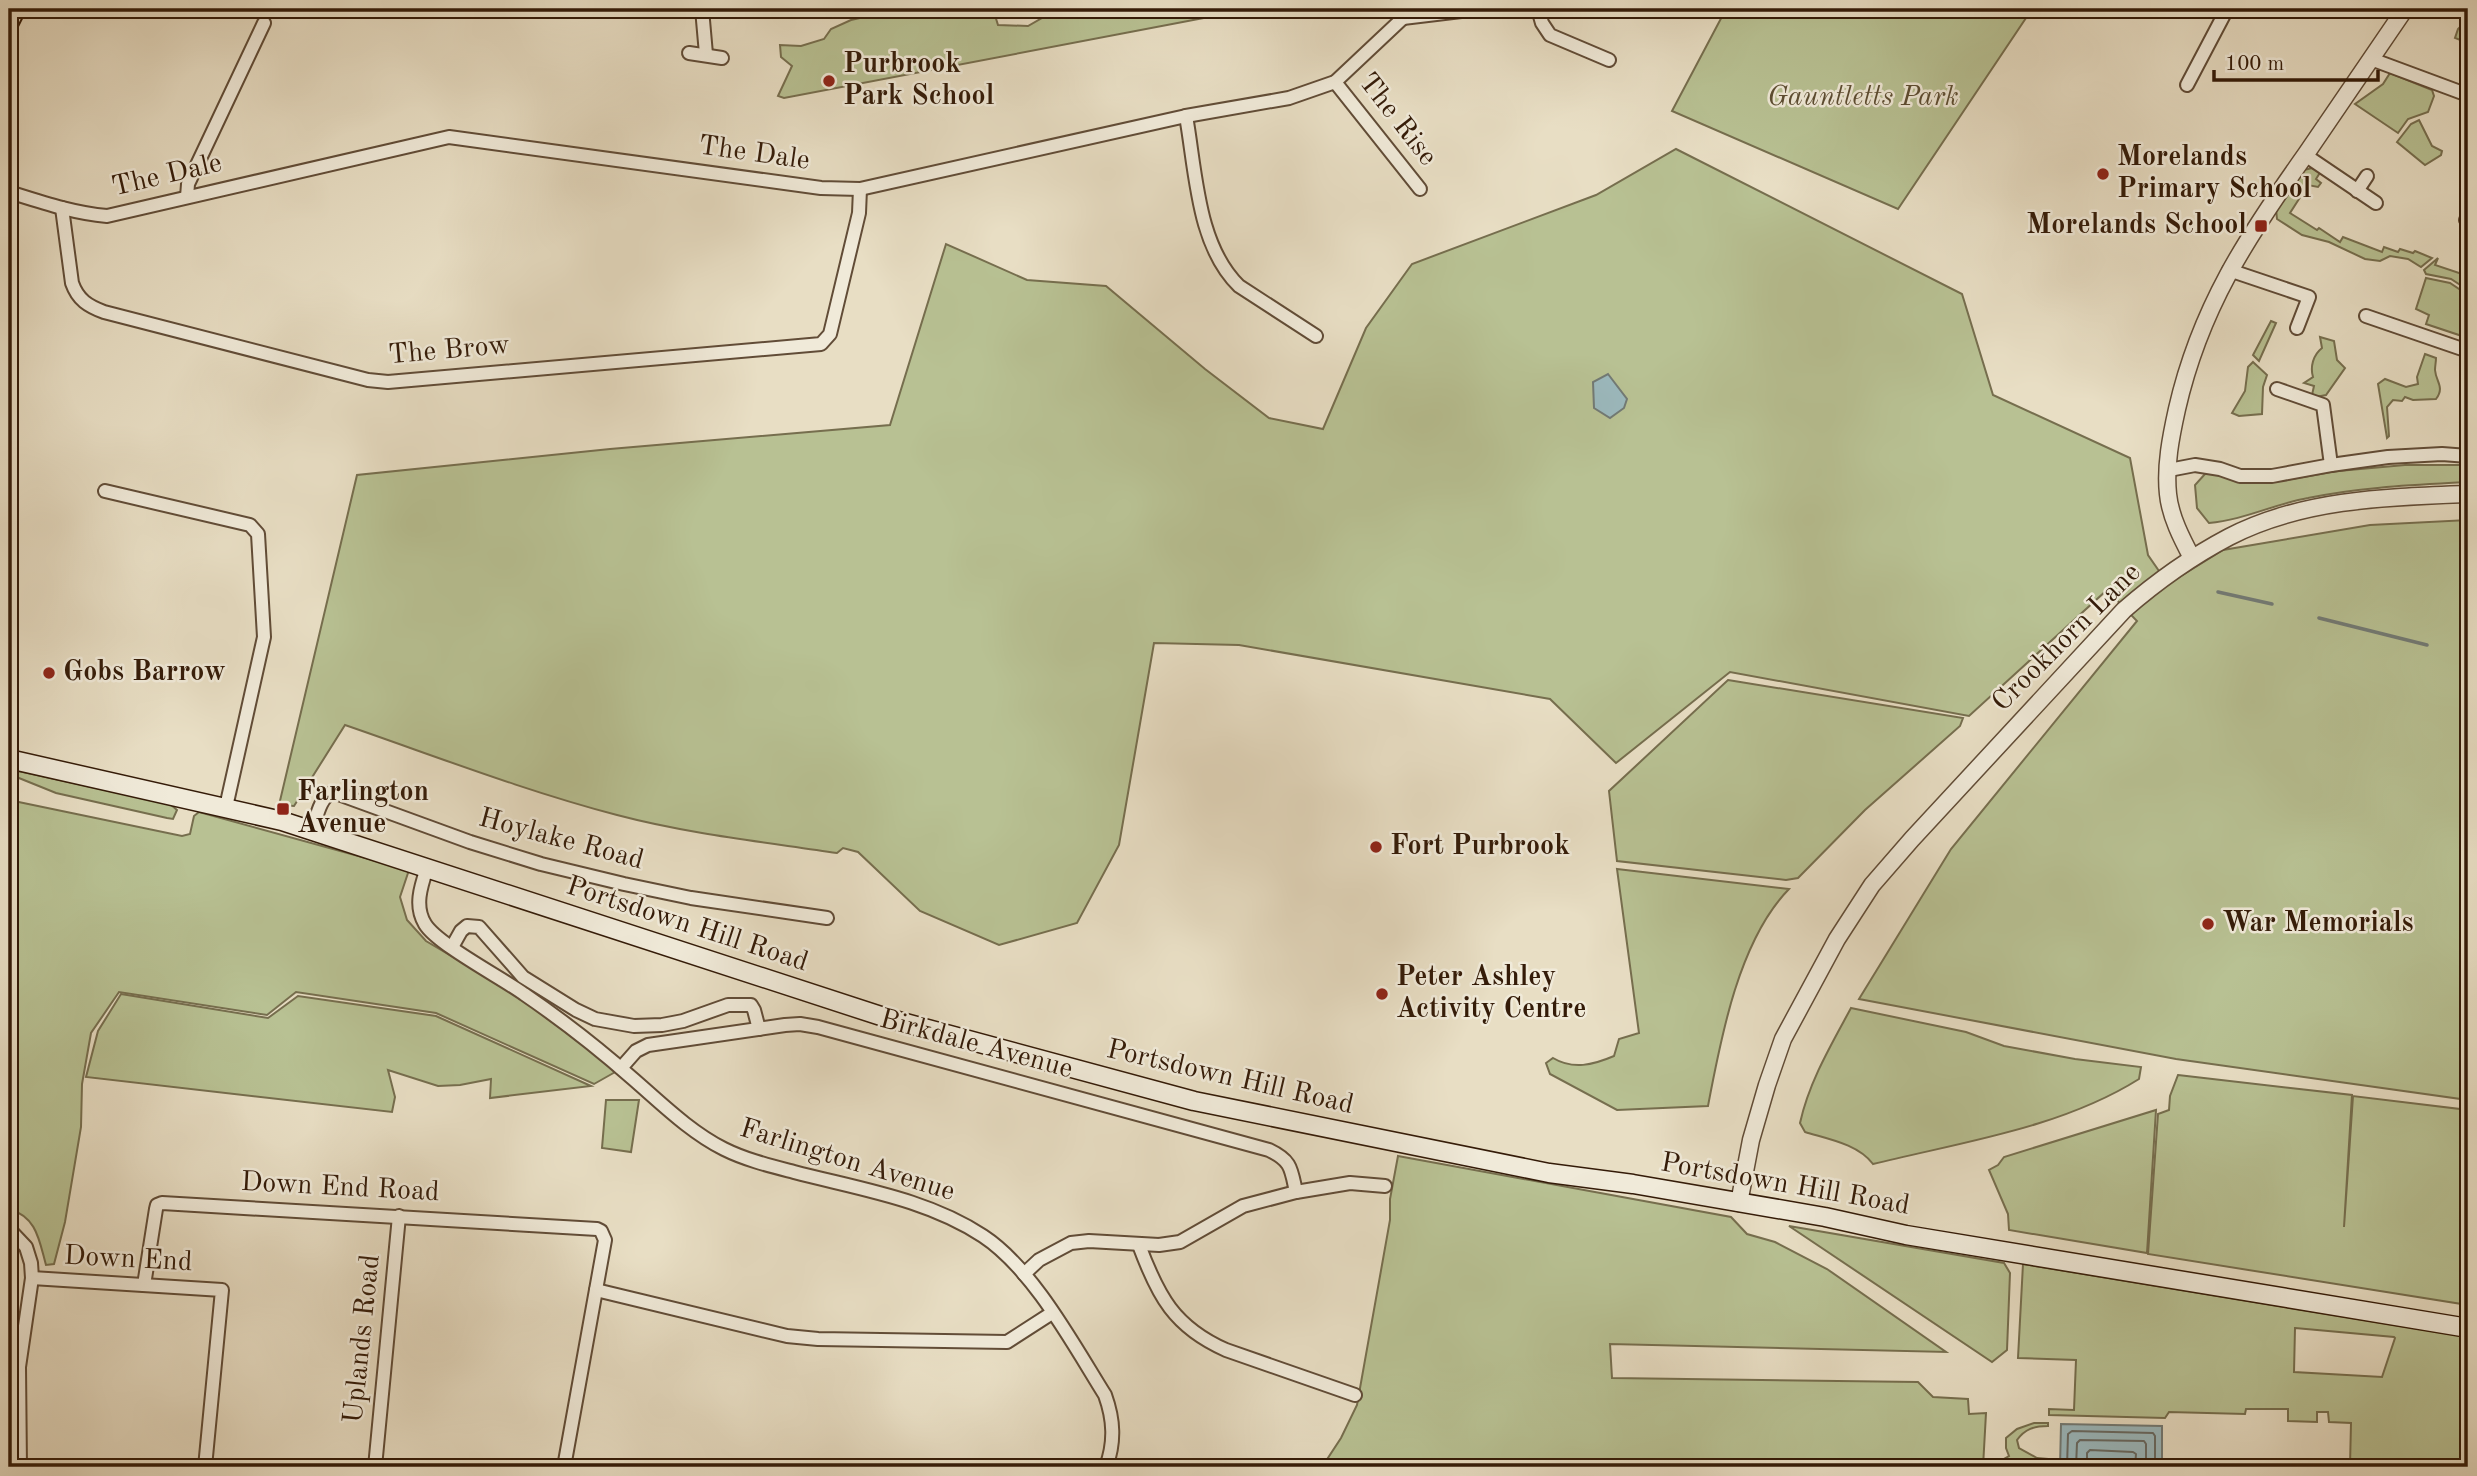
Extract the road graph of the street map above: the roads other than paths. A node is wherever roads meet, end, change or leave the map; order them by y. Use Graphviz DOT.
graph roads {
  1 [pos="15,9"];
  2 [pos="702,9"];
  3 [pos="1479,9"];
  4 [pos="1538,9"];
  5 [pos="2227,9"];
  6 [pos="2405,9"];
  7 [pos="1403,14"];
  8 [pos="9,21"];
  9 [pos="264,23"];
  10 [pos="689,52"];
  11 [pos="706,54"];
  12 [pos="722,58"];
  13 [pos="2371,59"];
  14 [pos="1609,60"];
  15 [pos="1335,82"];
  16 [pos="2187,85"];
  17 [pos="2468,95"];
  18 [pos="1186,116"];
  19 [pos="2305,155"];
  20 [pos="2367,176"];
  21 [pos="860,188"];
  22 [pos="1420,189"];
  23 [pos="2357,191"];
  24 [pos="9,192"];
  25 [pos="187,197"];
  26 [pos="2376,203"];
  27 [pos="62,208"];
  28 [pos="2229,270"];
  29 [pos="2366,316"];
  30 [pos="2297,328"];
  31 [pos="1316,336"];
  32 [pos="2468,351"];
  33 [pos="2277,389"];
  34 [pos="2468,456"];
  35 [pos="2331,465"];
  36 [pos="2169,470"];
  37 [pos="105,491"];
  38 [pos="2468,494"];
  39 [pos="2192,558"];
  40 [pos="9,759"];
  41 [pos="226,807"];
  42 [pos="312,831"];
  43 [pos="427,868"];
  44 [pos="827,918"];
  45 [pos="452,947"];
  46 [pos="759,1028"];
  47 [pos="621,1068"];
  48 [pos="1385,1186"];
  49 [pos="1296,1192"];
  50 [pos="1739,1203"];
  51 [pos="400,1216"];
  52 [pos="9,1229"];
  53 [pos="1139,1245"];
  54 [pos="1024,1274"];
  55 [pos="32,1278"];
  56 [pos="144,1285"];
  57 [pos="596,1290"];
  58 [pos="1052,1313"];
  59 [pos="2468,1328"];
  60 [pos="1347,1376"];
  61 [pos="1342,1390"];
  62 [pos="1355,1395"];
  63 [pos="20,1467"];
  64 [pos="205,1467"];
  65 [pos="374,1467"];
  66 [pos="564,1467"];
  67 [pos="1106,1467"];
  1 -- 8 [label="main road"];
  2 -- 11 [label="street"];
  3 -- 7 [label="street"];
  4 -- 14 [label="street"];
  5 -- 16 [label="street"];
  6 -- 13 [label="street"];
  7 -- 15 [label="street, The Dale"];
  9 -- 25 [label="street"];
  10 -- 11 [label="street"];
  11 -- 12 [label="street"];
  13 -- 17 [label="street"];
  13 -- 19 [label="street"];
  15 -- 18 [label="street, The Dale"];
  15 -- 22 [label="street, The Rise"];
  18 -- 21 [label="street, The Dale"];
  18 -- 31 [label="street"];
  19 -- 23 [label="street"];
  19 -- 28 [label="street"];
  20 -- 23 [label="street"];
  21 -- 25 [label="street, The Dale"];
  21 -- 27 [label="street, The Brow"];
  23 -- 26 [label="street"];
  24 -- 27 [label="street"];
  25 -- 27 [label="street, The Dale"];
  28 -- 30 [label="street"];
  28 -- 36 [label="street"];
  29 -- 32 [label="street"];
  33 -- 35 [label="street"];
  34 -- 35 [label="street"];
  35 -- 36 [label="street"];
  36 -- 39 [label="street"];
  37 -- 41 [label="street"];
  38 -- 39 [label="street, Crookhorn Lane"];
  39 -- 50 [label="street, Crookhorn Lane"];
  40 -- 41 [label="main road, Portsdown Hill Road"];
  41 -- 42 [label="main road, Portsdown Hill Road"];
  42 -- 43 [label="main road, Portsdown Hill Road"];
  42 -- 44 [label="street, Hoylake Road"];
  43 -- 45 [label="street, Farlington Avenue"];
  43 -- 50 [label="main road, Portsdown Hill Road"];
  45 -- 46 [label="street"];
  45 -- 47 [label="street, Farlington Avenue"];
  46 -- 47 [label="street, Birkdale Avenue"];
  46 -- 49 [label="street, Birkdale Avenue"];
  47 -- 54 [label="street, Farlington Avenue"];
  48 -- 49 [label="street"];
  49 -- 53 [label="street"];
  50 -- 59 [label="main road, Portsdown Hill Road"];
  51 -- 56 [label="street, Down End Road"];
  51 -- 57 [label="street, Down End Road"];
  51 -- 65 [label="street, Uplands Road"];
  52 -- 55 [label="street"];
  53 -- 54 [label="street"];
  53 -- 61 [label="street"];
  54 -- 58 [label="street, Farlington Avenue"];
  55 -- 56 [label="street, Down End"];
  55 -- 63 [label="street"];
  56 -- 64 [label="street, Down End"];
  57 -- 58 [label="street"];
  57 -- 66 [label="street"];
  58 -- 67 [label="street, Farlington Avenue"];
  60 -- 61 [label="street"];
  61 -- 62 [label="street"];
}
